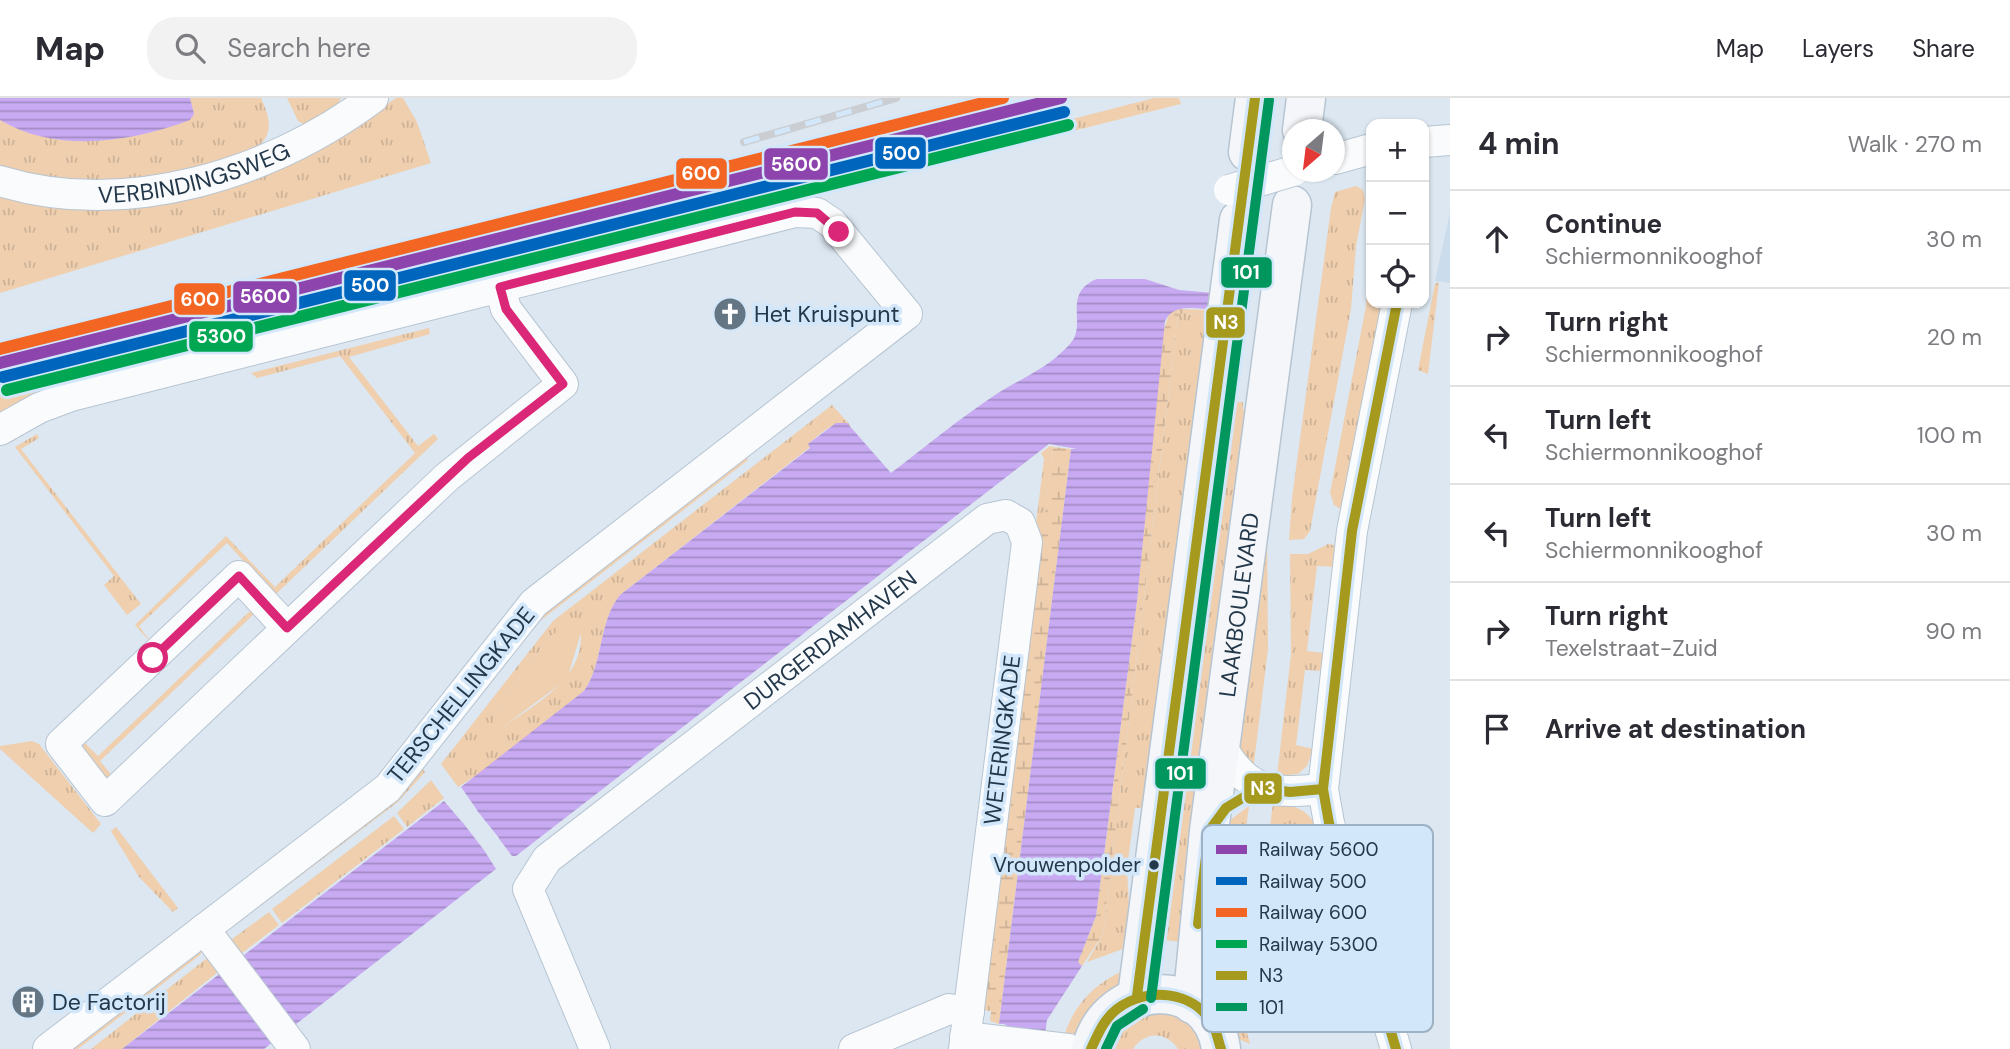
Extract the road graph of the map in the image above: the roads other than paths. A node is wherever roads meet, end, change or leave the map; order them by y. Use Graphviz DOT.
graph roads {
  1 [pos="373,98"];
  2 [pos="1255,98"];
  3 [pos="1306,98"];
  4 [pos="1303,119"];
  5 [pos="1450,140"];
  6 [pos="1429,142"];
  7 [pos="1366,150"];
  8 [pos="1248,152"];
  9 [pos="1345,156"];
  10 [pos="0,181"];
  11 [pos="1292,188"];
  12 [pos="1234,205"];
  13 [pos="500,287"];
  14 [pos="1396,308"];
  15 [pos="0,430"];
  16 [pos="1015,517"];
  17 [pos="287,628"];
  18 [pos="1220,744"];
  19 [pos="1259,788"];
  20 [pos="1323,789"];
  21 [pos="1210,825"];
  22 [pos="1213,825"];
  23 [pos="1330,825"];
  24 [pos="1202,902"];
  25 [pos="204,929"];
  26 [pos="1137,996"];
  27 [pos="1192,1004"];
  28 [pos="1202,1013"];
  29 [pos="966,1032"];
  30 [pos="1217,1032"];
  31 [pos="1391,1032"];
  32 [pos="1228,1047"];
  33 [pos="1057,1048"];
  34 [pos="48,1049"];
  35 [pos="295,1049"];
  36 [pos="595,1049"];
  37 [pos="854,1049"];
  38 [pos="1091,1049"];
  39 [pos="1396,1049"];
  1 -- 10 [label="street, VERBINDINGSWEG"];
  2 -- 8 [label="main road"];
  3 -- 4 [label="main road"];
  5 -- 6 [label="street"];
  7 -- 9 [label="street"];
  11 -- 12 [label="street, bridge"];
  11 -- 18 [label="main road, LAAKBOULEVARD"];
  12 -- 26 [label="main road, LAAKBOULEVARD"];
  13 -- 15 [label="street"];
  13 -- 17 [label="street"];
  13 -- 25 [label="street, TERSCHELLINGKADE"];
  14 -- 20 [label="street"];
  16 -- 29 [label="street, WETERINGKADE"];
  16 -- 36 [label="street, DURGERDAMHAVEN"];
  17 -- 17 [label="street"];
  18 -- 19 [label="street"];
  18 -- 21 [label="main road, LAAKBOULEVARD"];
  19 -- 20 [label="street"];
  19 -- 22 [label="street"];
  20 -- 23 [label="street"];
  24 -- 27 [label="main road, LAAKBOULEVARD"];
  25 -- 34 [label="street, TERSCHELLINGKADE"];
  25 -- 35 [label="street"];
  26 -- 27 [label="main road"];
  26 -- 38 [label="main road"];
  27 -- 28 [label="main road"];
  29 -- 33 [label="street"];
  29 -- 37 [label="street"];
  30 -- 32 [label="main road"];
  31 -- 39 [label="street"];
}
